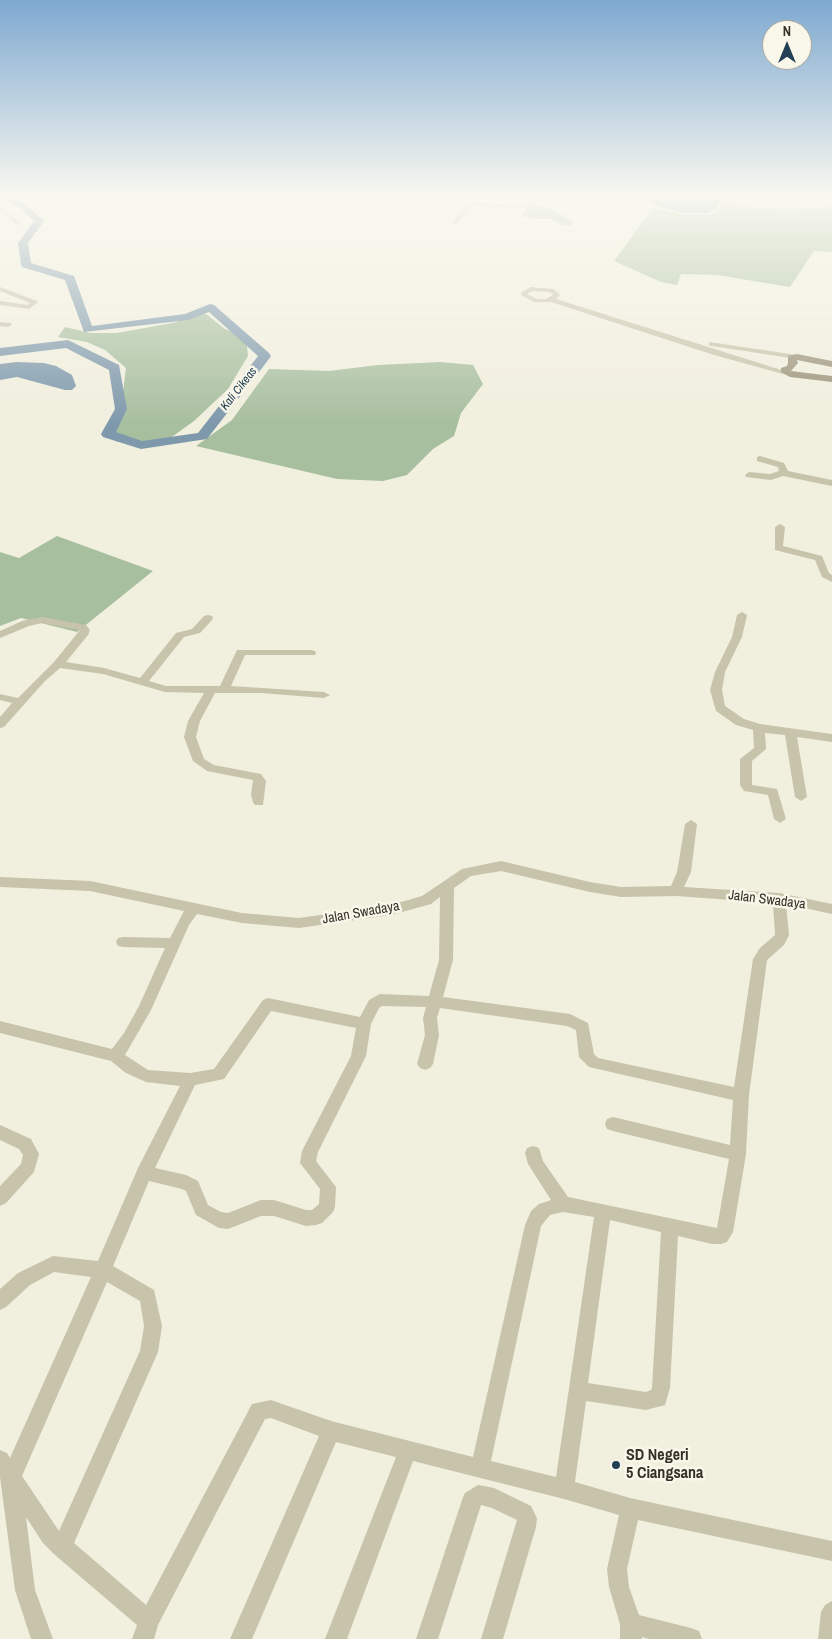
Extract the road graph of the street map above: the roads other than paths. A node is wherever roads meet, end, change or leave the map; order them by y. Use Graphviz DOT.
graph roads {
  1 [pos="0,289"];
  2 [pos="0,304"];
  3 [pos="794,357"];
  4 [pos="832,364"];
  5 [pos="783,371"];
  6 [pos="831,378"];
  7 [pos="760,459"];
  8 [pos="783,473"];
  9 [pos="749,475"];
  10 [pos="832,482"];
  11 [pos="780,527"];
  12 [pos="832,578"];
  13 [pos="742,615"];
  14 [pos="208,618"];
  15 [pos="0,635"];
  16 [pos="311,653"];
  17 [pos="58,664"];
  18 [pos="142,683"];
  19 [pos="217,691"];
  20 [pos="324,695"];
  21 [pos="0,696"];
  22 [pos="21,702"];
  23 [pos="0,724"];
  24 [pos="758,728"];
  25 [pos="791,734"];
  26 [pos="832,738"];
  27 [pos="801,798"];
  28 [pos="259,802"];
  29 [pos="780,819"];
  30 [pos="692,824"];
  31 [pos="0,882"];
  32 [pos="447,885"];
  33 [pos="676,890"];
  34 [pos="779,898"];
  35 [pos="194,907"];
  36 [pos="832,909"];
  37 [pos="123,942"];
  38 [pos="175,943"];
  39 [pos="434,1002"];
  40 [pos="364,1024"];
  41 [pos="0,1027"];
  42 [pos="115,1056"];
  43 [pos="425,1064"];
  44 [pos="190,1080"];
  45 [pos="741,1095"];
  46 [pos="613,1124"];
  47 [pos="0,1132"];
  48 [pos="533,1153"];
  49 [pos="738,1154"];
  50 [pos="144,1173"];
  51 [pos="0,1198"];
  52 [pos="563,1204"];
  53 [pos="603,1210"];
  54 [pos="670,1225"];
  55 [pos="104,1270"];
  56 [pos="0,1301"];
  57 [pos="578,1391"];
  58 [pos="331,1431"];
  59 [pos="408,1450"];
  60 [pos="0,1460"];
  61 [pos="480,1468"];
  62 [pos="11,1478"];
  63 [pos="564,1488"];
  64 [pos="630,1508"];
  65 [pos="62,1548"];
  66 [pos="832,1551"];
  67 [pos="832,1612"];
  68 [pos="146,1630"];
  69 [pos="631,1632"];
  70 [pos="42,1639"];
  71 [pos="241,1639"];
  72 [pos="336,1639"];
  73 [pos="427,1639"];
  74 [pos="492,1639"];
  75 [pos="691,1639"];
  76 [pos="829,1639"];
  1 -- 2 [label="street"];
  3 -- 4 [label="street"];
  3 -- 5 [label="street"];
  3 -- 5 [label="street"];
  5 -- 6 [label="street"];
  7 -- 8 [label="street"];
  8 -- 9 [label="street"];
  8 -- 10 [label="street"];
  11 -- 12 [label="street"];
  13 -- 24 [label="street"];
  14 -- 18 [label="street"];
  15 -- 17 [label="street"];
  16 -- 19 [label="street"];
  17 -- 18 [label="street"];
  17 -- 22 [label="street"];
  18 -- 19 [label="street"];
  19 -- 20 [label="street"];
  19 -- 28 [label="street"];
  21 -- 22 [label="street"];
  22 -- 23 [label="street"];
  24 -- 25 [label="street"];
  24 -- 29 [label="street"];
  25 -- 26 [label="street"];
  25 -- 27 [label="street"];
  30 -- 33 [label="street"];
  31 -- 35 [label="street, Jalan Swadaya"];
  32 -- 33 [label="street, Jalan Swadaya"];
  32 -- 35 [label="street, Jalan Swadaya"];
  32 -- 39 [label="street"];
  33 -- 34 [label="street, Jalan Swadaya"];
  34 -- 36 [label="street, Jalan Swadaya"];
  34 -- 45 [label="street"];
  35 -- 38 [label="street"];
  37 -- 38 [label="street"];
  38 -- 42 [label="street"];
  39 -- 40 [label="street"];
  39 -- 43 [label="street"];
  39 -- 45 [label="street"];
  40 -- 44 [label="street"];
  40 -- 50 [label="street"];
  41 -- 42 [label="street"];
  42 -- 44 [label="street"];
  44 -- 50 [label="street"];
  45 -- 49 [label="street"];
  46 -- 49 [label="street"];
  47 -- 51 [label="street"];
  48 -- 52 [label="street"];
  49 -- 54 [label="street"];
  50 -- 55 [label="street"];
  52 -- 53 [label="street"];
  52 -- 61 [label="street"];
  53 -- 54 [label="street"];
  53 -- 57 [label="street"];
  54 -- 57 [label="street"];
  55 -- 56 [label="street"];
  55 -- 62 [label="street"];
  55 -- 65 [label="street"];
  57 -- 63 [label="street"];
  58 -- 59 [label="street"];
  58 -- 68 [label="street"];
  58 -- 71 [label="street"];
  59 -- 61 [label="street"];
  59 -- 72 [label="street"];
  60 -- 62 [label="street"];
  61 -- 63 [label="street"];
  62 -- 65 [label="street"];
  62 -- 70 [label="street"];
  63 -- 64 [label="street"];
  64 -- 66 [label="street"];
  64 -- 69 [label="street"];
  65 -- 68 [label="street"];
  67 -- 76 [label="street"];
  69 -- 75 [label="street"];
  73 -- 74 [label="street"];
}
